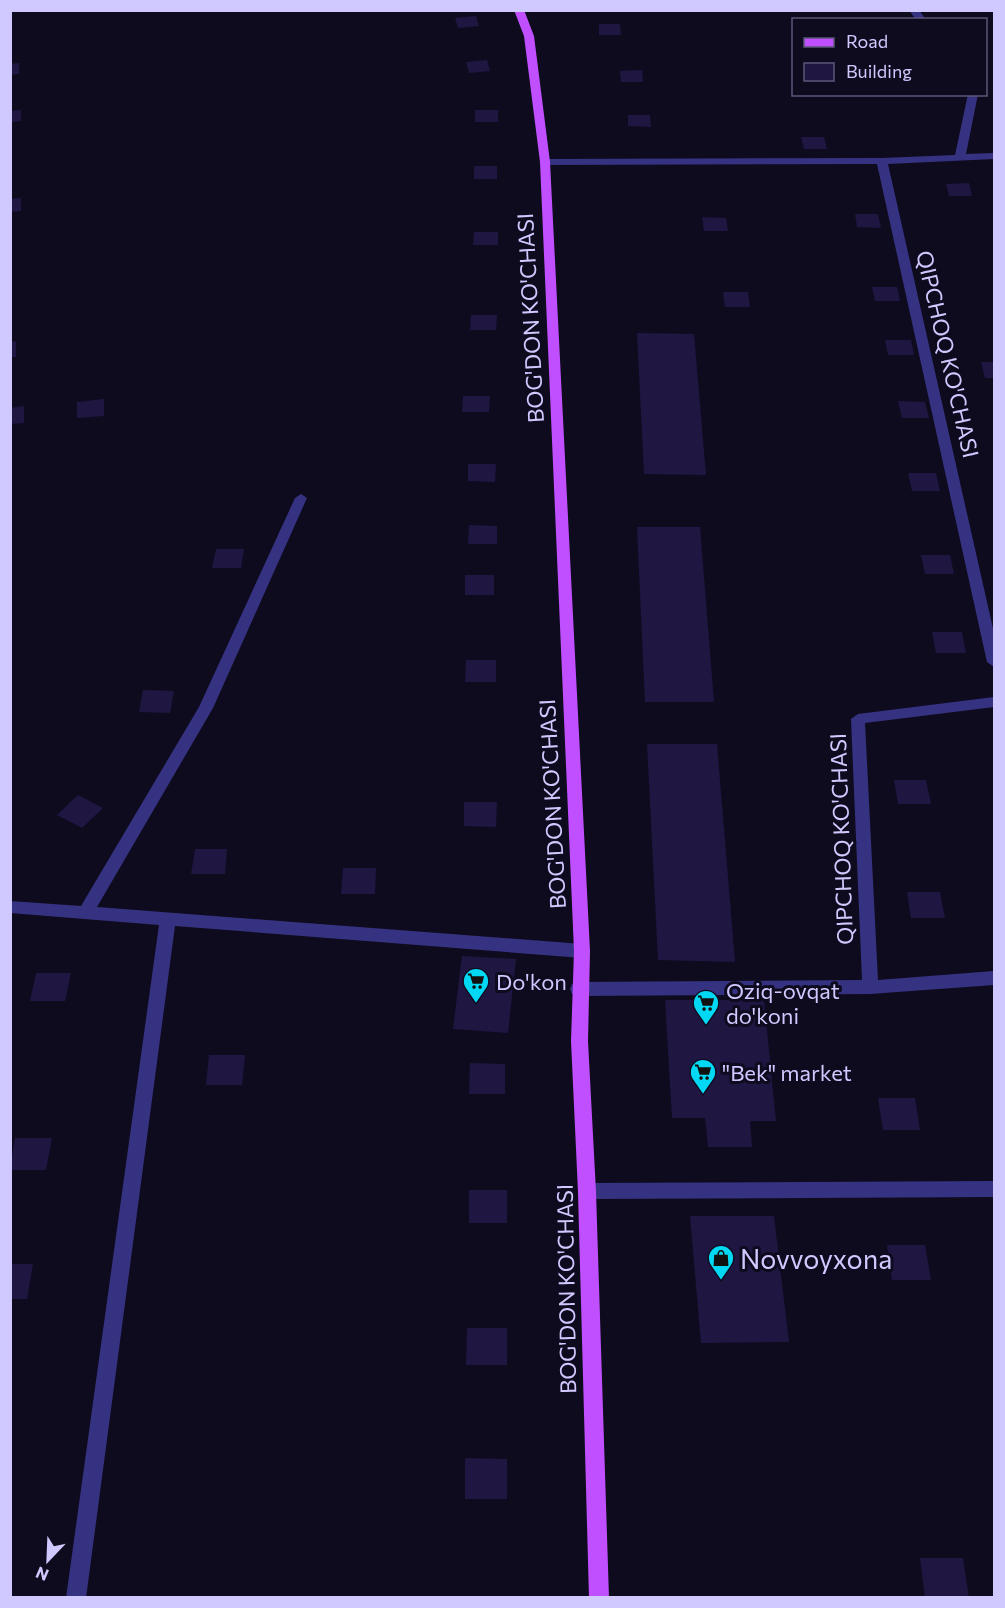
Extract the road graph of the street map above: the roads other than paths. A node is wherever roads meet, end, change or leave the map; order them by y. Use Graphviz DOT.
graph roads {
  1 [pos="519,10"];
  2 [pos="972,96"];
  3 [pos="994,156"];
  4 [pos="960,158"];
  5 [pos="882,160"];
  6 [pos="545,162"];
  7 [pos="301,498"];
  8 [pos="994,662"];
  9 [pos="994,702"];
  10 [pos="10,907"];
  11 [pos="85,913"];
  12 [pos="168,919"];
  13 [pos="582,951"];
  14 [pos="994,978"];
  15 [pos="870,987"];
  16 [pos="578,989"];
  17 [pos="994,1189"];
  18 [pos="587,1191"];
  19 [pos="76,1598"];
  20 [pos="599,1598"];
  1 -- 6 [label="main road, BOG'DON KO'CHASI"];
  2 -- 4 [label="street"];
  3 -- 4 [label="street"];
  4 -- 5 [label="street"];
  5 -- 6 [label="street"];
  5 -- 8 [label="street, QIPCHOQ KO'CHASI"];
  6 -- 13 [label="main road, BOG'DON KO'CHASI"];
  7 -- 11 [label="street"];
  9 -- 15 [label="street, QIPCHOQ KO'CHASI"];
  10 -- 11 [label="street"];
  11 -- 12 [label="street"];
  12 -- 13 [label="street"];
  12 -- 19 [label="street"];
  13 -- 16 [label="main road, BOG'DON KO'CHASI"];
  14 -- 15 [label="street"];
  15 -- 16 [label="street"];
  16 -- 18 [label="main road, BOG'DON KO'CHASI"];
  17 -- 18 [label="street"];
  18 -- 20 [label="main road, BOG'DON KO'CHASI"];
}
